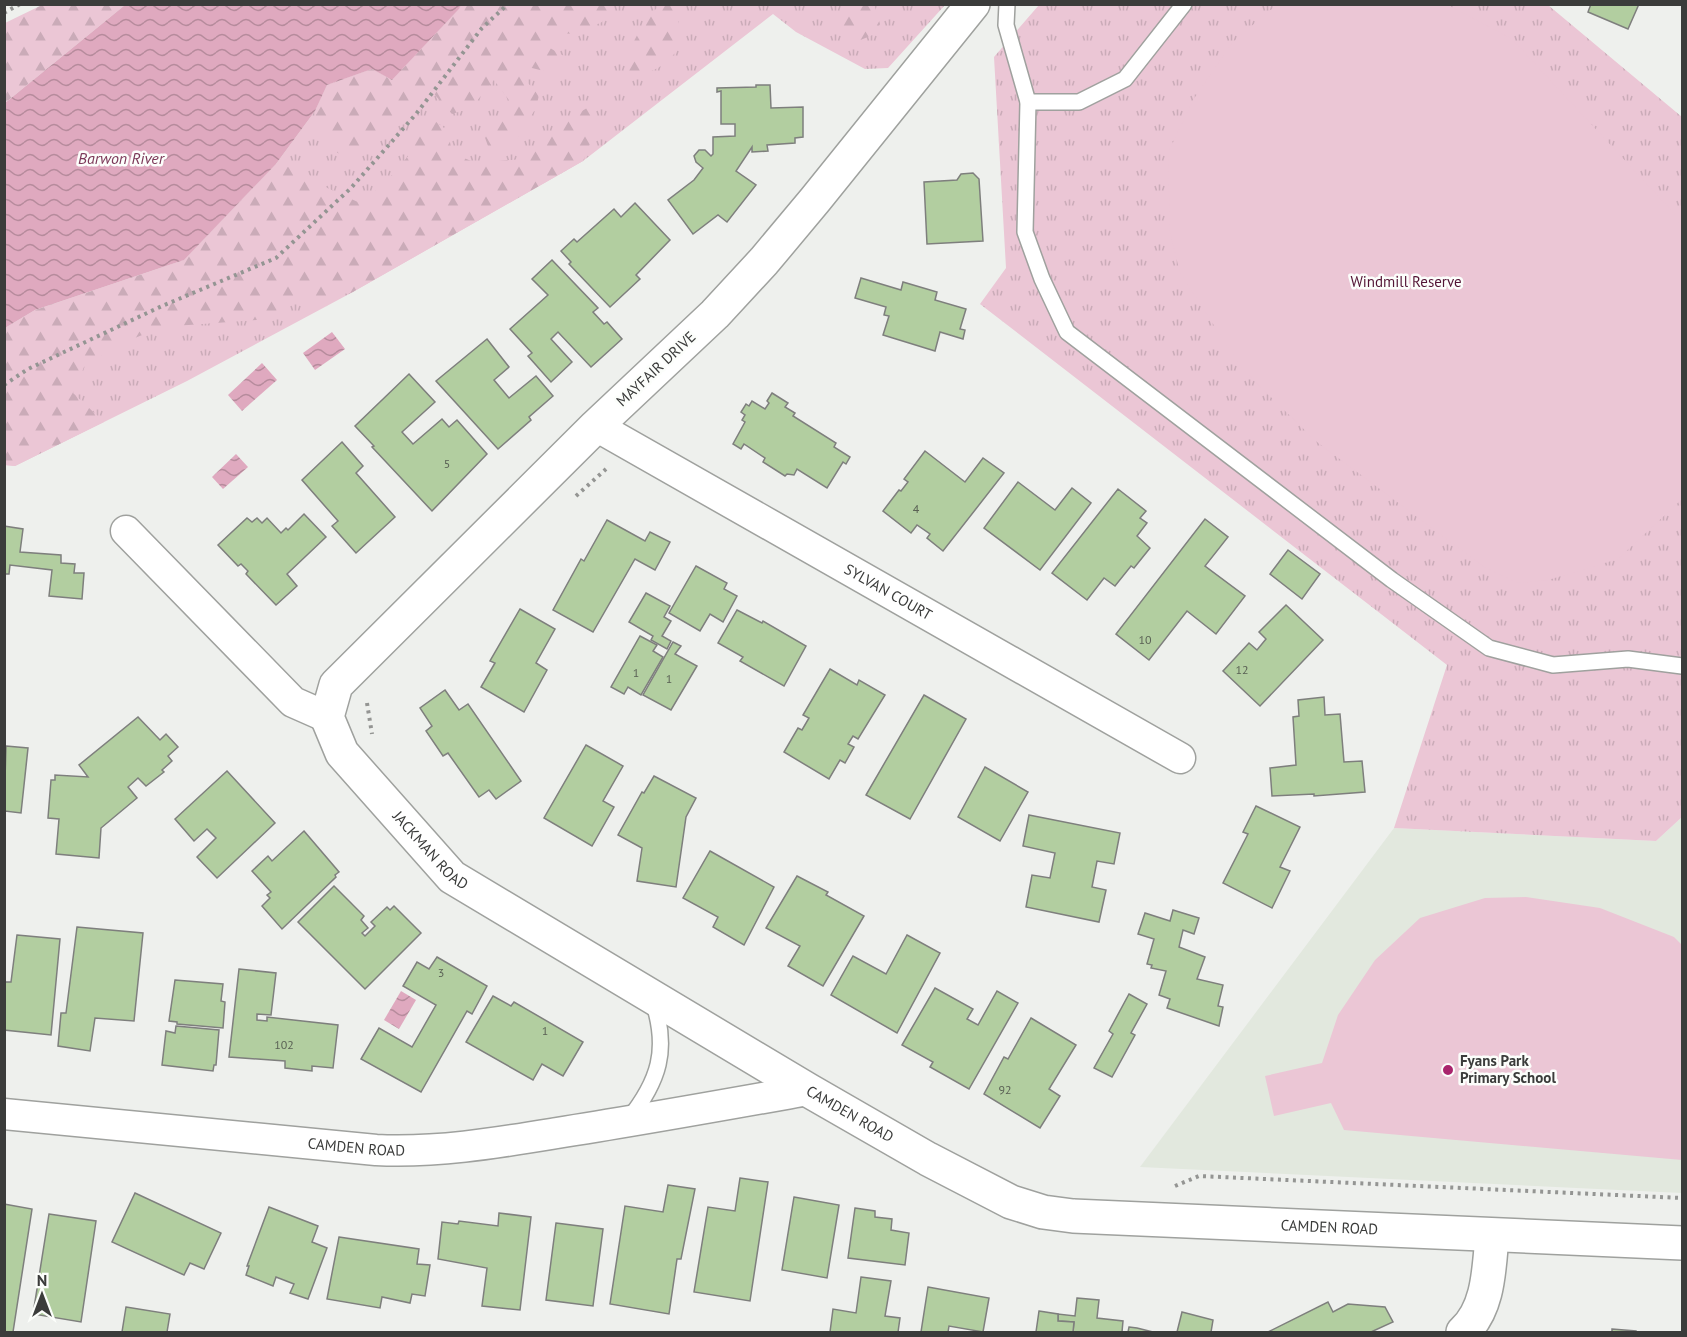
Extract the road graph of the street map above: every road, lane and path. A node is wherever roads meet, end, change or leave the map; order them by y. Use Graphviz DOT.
graph roads {
  1 [pos="20,4"];
  2 [pos="508,4"];
  3 [pos="973,4"];
  4 [pos="1007,4"];
  5 [pos="1184,4"];
  6 [pos="4,13"];
  7 [pos="1028,102"];
  8 [pos="4,385"];
  9 [pos="596,426"];
  10 [pos="613,470"];
  11 [pos="571,501"];
  12 [pos="126,531"];
  13 [pos="1683,666"];
  14 [pos="365,693"];
  15 [pos="327,717"];
  16 [pos="372,735"];
  17 [pos="1180,758"];
  18 [pos="651,997"];
  19 [pos="808,1090"];
  20 [pos="4,1114"];
  21 [pos="626,1122"];
  22 [pos="1170,1188"];
  23 [pos="1683,1198"];
  24 [pos="1492,1236"];
  25 [pos="1683,1243"];
  26 [pos="1463,1332"];
  1 -- 6 [label="path"];
  2 -- 8 [label="path"];
  3 -- 9 [label="street, MAYFAIR DRIVE"];
  4 -- 7 [label="lane"];
  5 -- 7 [label="lane"];
  7 -- 13 [label="lane"];
  9 -- 15 [label="street, MAYFAIR DRIVE"];
  9 -- 17 [label="street, SYLVAN COURT"];
  10 -- 11 [label="path"];
  12 -- 15 [label="street"];
  14 -- 16 [label="path"];
  15 -- 18 [label="street, JACKMAN ROAD"];
  18 -- 19 [label="street, JACKMAN ROAD"];
  18 -- 21 [label="lane"];
  19 -- 21 [label="street, CAMDEN ROAD"];
  19 -- 24 [label="street, CAMDEN ROAD"];
  20 -- 21 [label="street, CAMDEN ROAD"];
  22 -- 23 [label="path"];
  24 -- 25 [label="street, CAMDEN ROAD"];
  24 -- 26 [label="street"];
}
